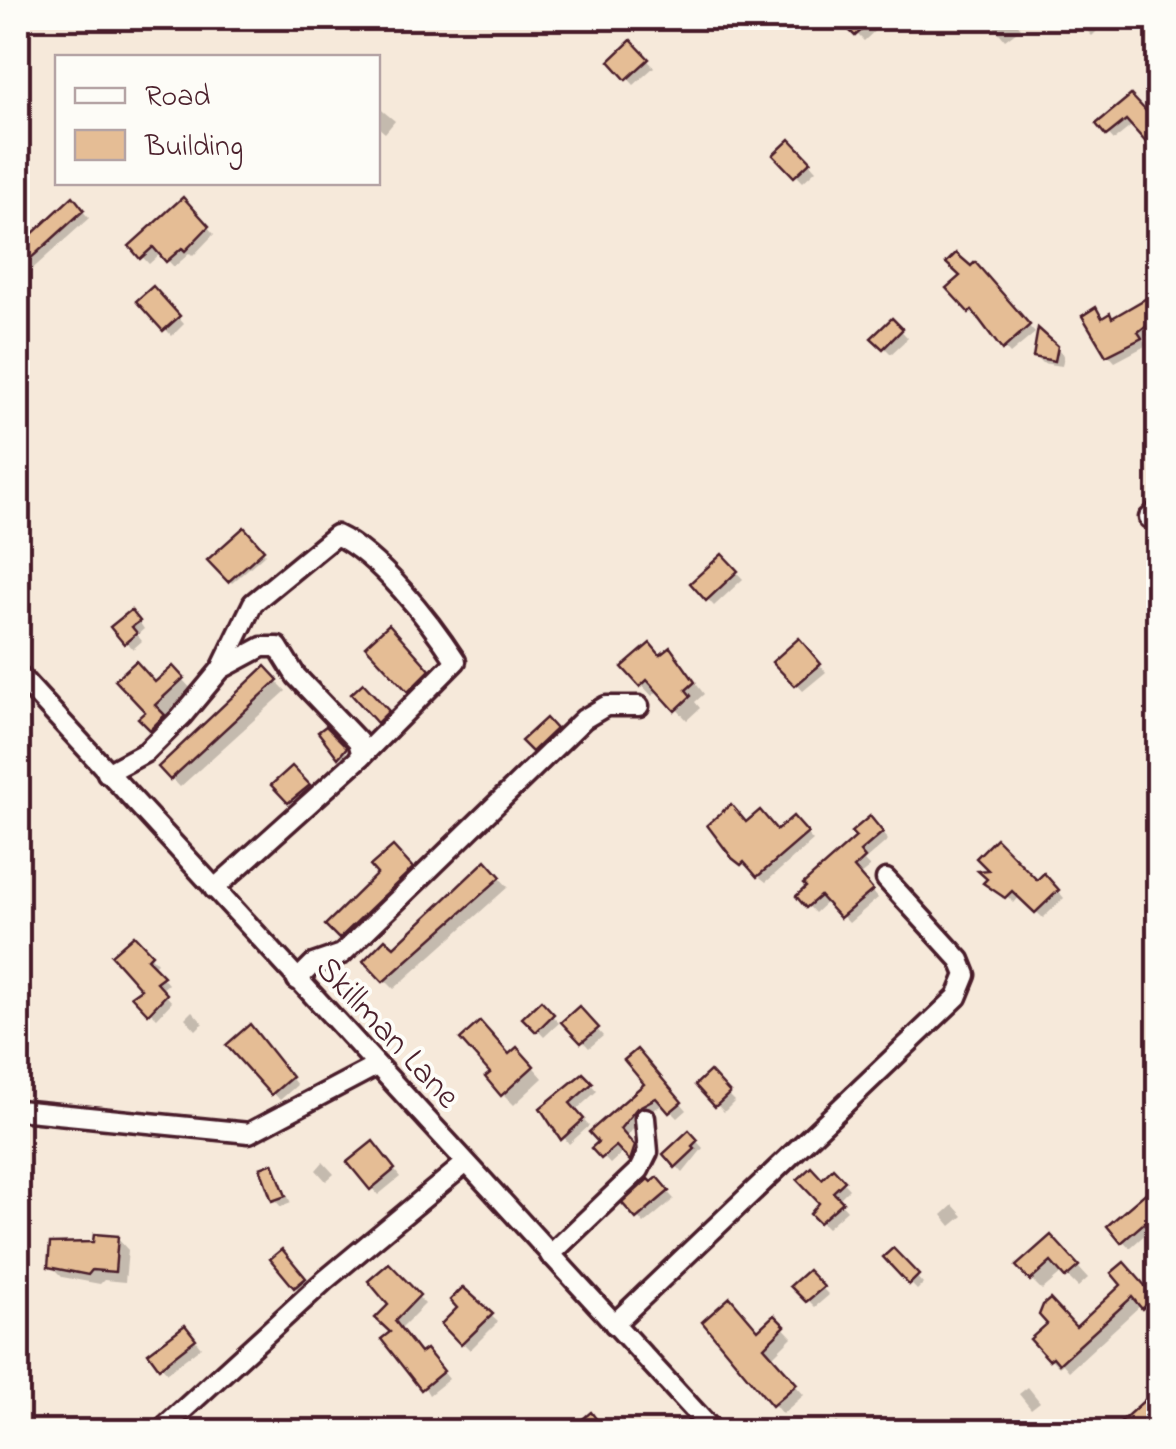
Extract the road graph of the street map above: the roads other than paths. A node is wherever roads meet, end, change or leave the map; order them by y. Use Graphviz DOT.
graph roads {
  1 [pos="220,669"];
  2 [pos="18,674"];
  3 [pos="639,706"];
  4 [pos="362,756"];
  5 [pos="107,773"];
  6 [pos="886,879"];
  7 [pos="214,889"];
  8 [pos="297,980"];
  9 [pos="376,1066"];
  10 [pos="18,1110"];
  11 [pos="646,1118"];
  12 [pos="466,1163"];
  13 [pos="550,1255"];
  14 [pos="614,1324"];
  15 [pos="709,1430"];
  16 [pos="159,1432"];
  1 -- 4 [label="street"];
  1 -- 4 [label="street"];
  1 -- 5 [label="street"];
  2 -- 5 [label="street, Skillman Lane"];
  3 -- 8 [label="street"];
  4 -- 7 [label="street"];
  5 -- 7 [label="street, Skillman Lane"];
  6 -- 14 [label="street"];
  7 -- 8 [label="street, Skillman Lane"];
  8 -- 9 [label="street, Skillman Lane"];
  9 -- 10 [label="street"];
  9 -- 12 [label="street, Skillman Lane"];
  11 -- 13 [label="street"];
  12 -- 13 [label="street, Skillman Lane"];
  12 -- 16 [label="street"];
  13 -- 14 [label="street, Skillman Lane"];
  14 -- 15 [label="street, Skillman Lane"];
}
